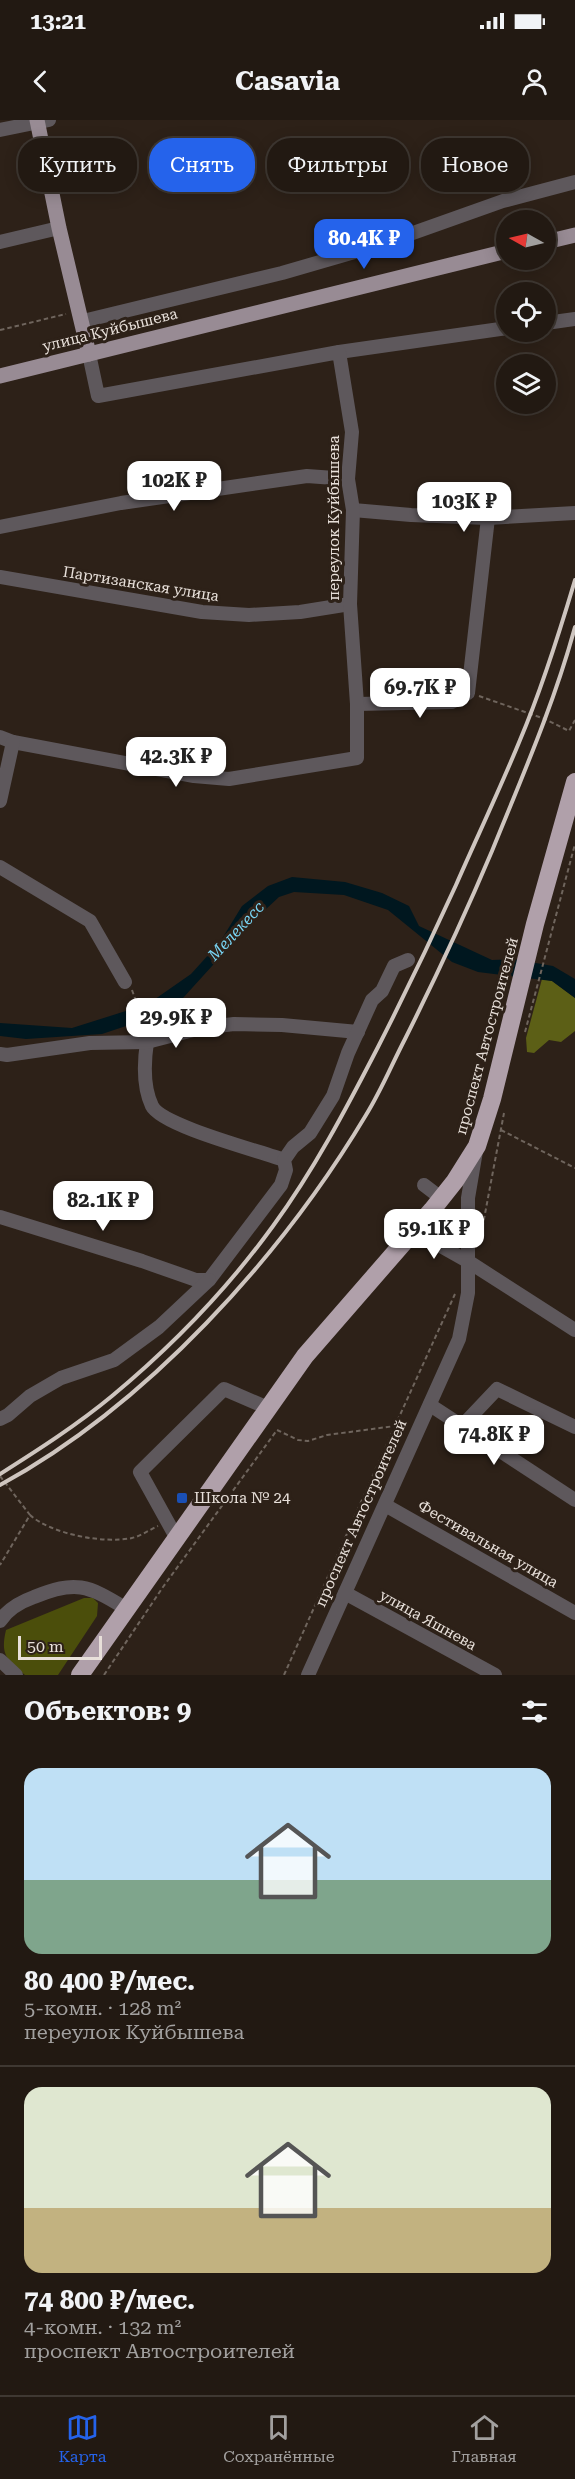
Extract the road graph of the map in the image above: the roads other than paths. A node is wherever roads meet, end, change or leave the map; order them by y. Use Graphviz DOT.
graph roads {
  1 [pos="41,121"];
  2 [pos="0,130"];
  3 [pos="575,182"];
  4 [pos="59,228"];
  5 [pos="575,234"];
  6 [pos="556,239"];
  7 [pos="0,242"];
  8 [pos="496,254"];
  9 [pos="575,319"];
  10 [pos="83,321"];
  11 [pos="556,322"];
  12 [pos="496,330"];
  13 [pos="339,352"];
  14 [pos="89,354"];
  15 [pos="0,376"];
  16 [pos="348,479"];
  17 [pos="353,510"];
  18 [pos="575,513"];
  19 [pos="488,518"];
  20 [pos="0,527"];
  21 [pos="0,577"];
  22 [pos="350,604"];
  23 [pos="357,704"];
  24 [pos="6,739"];
  25 [pos="575,782"];
  26 [pos="0,801"];
  27 [pos="0,867"];
  28 [pos="408,960"];
  29 [pos="129,987"];
  30 [pos="358,1032"];
  31 [pos="147,1037"];
  32 [pos="0,1054"];
  33 [pos="477,1146"];
  34 [pos="285,1160"];
  35 [pos="424,1185"];
  36 [pos="441,1198"];
  37 [pos="0,1217"];
  38 [pos="398,1218"];
  39 [pos="414,1231"];
  40 [pos="469,1262"];
  41 [pos="202,1280"];
  42 [pos="575,1330"];
  43 [pos="430,1405"];
  44 [pos="268,1408"];
  45 [pos="0,1419"];
  46 [pos="462,1426"];
  47 [pos="575,1427"];
  48 [pos="575,1500"];
  49 [pos="385,1505"];
  50 [pos="176,1537"];
  51 [pos="345,1593"];
  52 [pos="125,1608"];
  53 [pos="575,1613"];
  54 [pos="0,1621"];
  55 [pos="0,1660"];
  56 [pos="16,1675"];
  57 [pos="80,1675"];
  58 [pos="308,1675"];
  59 [pos="495,1675"];
  1 -- 2 [label="street"];
  1 -- 4 [label="main road"];
  3 -- 10 [label="street"];
  4 -- 7 [label="street"];
  4 -- 10 [label="main road"];
  5 -- 6 [label="main road"];
  8 -- 14 [label="main road, улица Куйбышева"];
  9 -- 11 [label="street"];
  10 -- 14 [label="main road"];
  12 -- 13 [label="street"];
  13 -- 14 [label="street"];
  13 -- 16 [label="street, переулок Куйбышева"];
  14 -- 15 [label="main road, улица Куйбышева"];
  16 -- 17 [label="street, переулок Куйбышева"];
  16 -- 20 [label="street"];
  17 -- 19 [label="street"];
  17 -- 22 [label="street, переулок Куйбышева"];
  18 -- 19 [label="street"];
  19 -- 23 [label="street"];
  21 -- 22 [label="street, Партизанская улица"];
  22 -- 23 [label="street, переулок Куйбышева"];
  23 -- 24 [label="street, переулок Куйбышева"];
  24 -- 26 [label="street"];
  25 -- 33 [label="highway, проспект Автостроителей"];
  27 -- 29 [label="street"];
  28 -- 30 [label="street"];
  30 -- 31 [label="street"];
  30 -- 34 [label="street"];
  31 -- 32 [label="street"];
  31 -- 34 [label="street"];
  33 -- 36 [label="highway, проспект Автостроителей"];
  33 -- 40 [label="street, проспект Автостроителей"];
  34 -- 41 [label="street"];
  35 -- 36 [label="street"];
  36 -- 39 [label="highway, проспект Автостроителей"];
  37 -- 41 [label="street"];
  38 -- 39 [label="street"];
  39 -- 40 [label="street"];
  39 -- 44 [label="highway, проспект Автостроителей"];
  40 -- 42 [label="street"];
  40 -- 43 [label="street, проспект Автостроителей"];
  41 -- 45 [label="street"];
  43 -- 46 [label="street"];
  43 -- 49 [label="street, проспект Автостроителей"];
  44 -- 50 [label="highway, проспект Автостроителей"];
  44 -- 50 [label="street"];
  46 -- 47 [label="street"];
  46 -- 48 [label="street"];
  49 -- 51 [label="street, проспект Автостроителей"];
  49 -- 53 [label="street, Фестивальная улица"];
  50 -- 52 [label="highway, проспект Автостроителей"];
  51 -- 58 [label="street, проспект Автостроителей"];
  51 -- 59 [label="street, улица Яшнева"];
  52 -- 54 [label="street"];
  52 -- 57 [label="highway, проспект Автостроителей"];
  55 -- 56 [label="street"];
}
